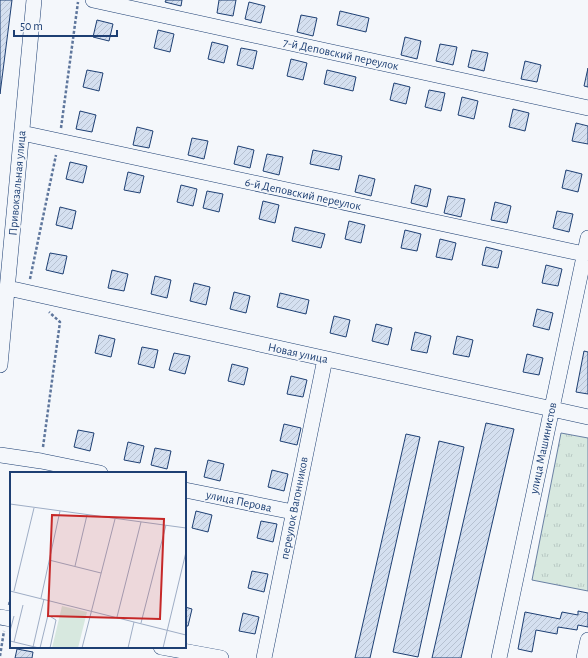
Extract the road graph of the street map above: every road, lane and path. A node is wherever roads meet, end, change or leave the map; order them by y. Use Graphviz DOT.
graph roads {
  1 [pos="34,0"];
  2 [pos="79,0"];
  3 [pos="93,0"];
  4 [pos="588,108"];
  5 [pos="22,133"];
  6 [pos="59,141"];
  7 [pos="588,238"];
  8 [pos="584,254"];
  9 [pos="8,288"];
  10 [pos="27,293"];
  11 [pos="44,308"];
  12 [pos="325,359"];
  13 [pos="0,365"];
  14 [pos="552,409"];
  15 [pos="588,417"];
  16 [pos="0,455"];
  17 [pos="41,461"];
  18 [pos="95,472"];
  19 [pos="186,490"];
  20 [pos="293,512"];
  21 [pos="0,617"];
  22 [pos="10,619"];
  23 [pos="588,640"];
  24 [pos="167,648"];
  25 [pos="221,658"];
  26 [pos="264,658"];
  27 [pos="499,658"];
  28 [pos="584,658"];
  1 -- 5 [label="street, Привокзальная улица"];
  2 -- 6 [label="path"];
  3 -- 4 [label="street, 7-й Деповский переулок"];
  5 -- 6 [label="street, 6-й Деповский переулок"];
  5 -- 9 [label="street, Привокзальная улица"];
  6 -- 8 [label="street, 6-й Деповский переулок"];
  6 -- 10 [label="path"];
  7 -- 8 [label="street, улица Машинистов"];
  8 -- 14 [label="street, улица Машинистов"];
  9 -- 10 [label="street, Новая улица"];
  9 -- 13 [label="street, Привокзальная улица"];
  10 -- 12 [label="street, Новая улица"];
  11 -- 17 [label="path"];
  12 -- 14 [label="street, Новая улица"];
  12 -- 20 [label="street, переулок Вагонников"];
  14 -- 15 [label="street, Новая улица"];
  14 -- 27 [label="street, улица Машинистов"];
  16 -- 17 [label="street"];
  17 -- 18 [label="street"];
  19 -- 20 [label="street, улица Перова"];
  20 -- 26 [label="street, переулок Вагонников"];
  21 -- 22 [label="street"];
  23 -- 28 [label="street"];
  24 -- 25 [label="street"];
}
